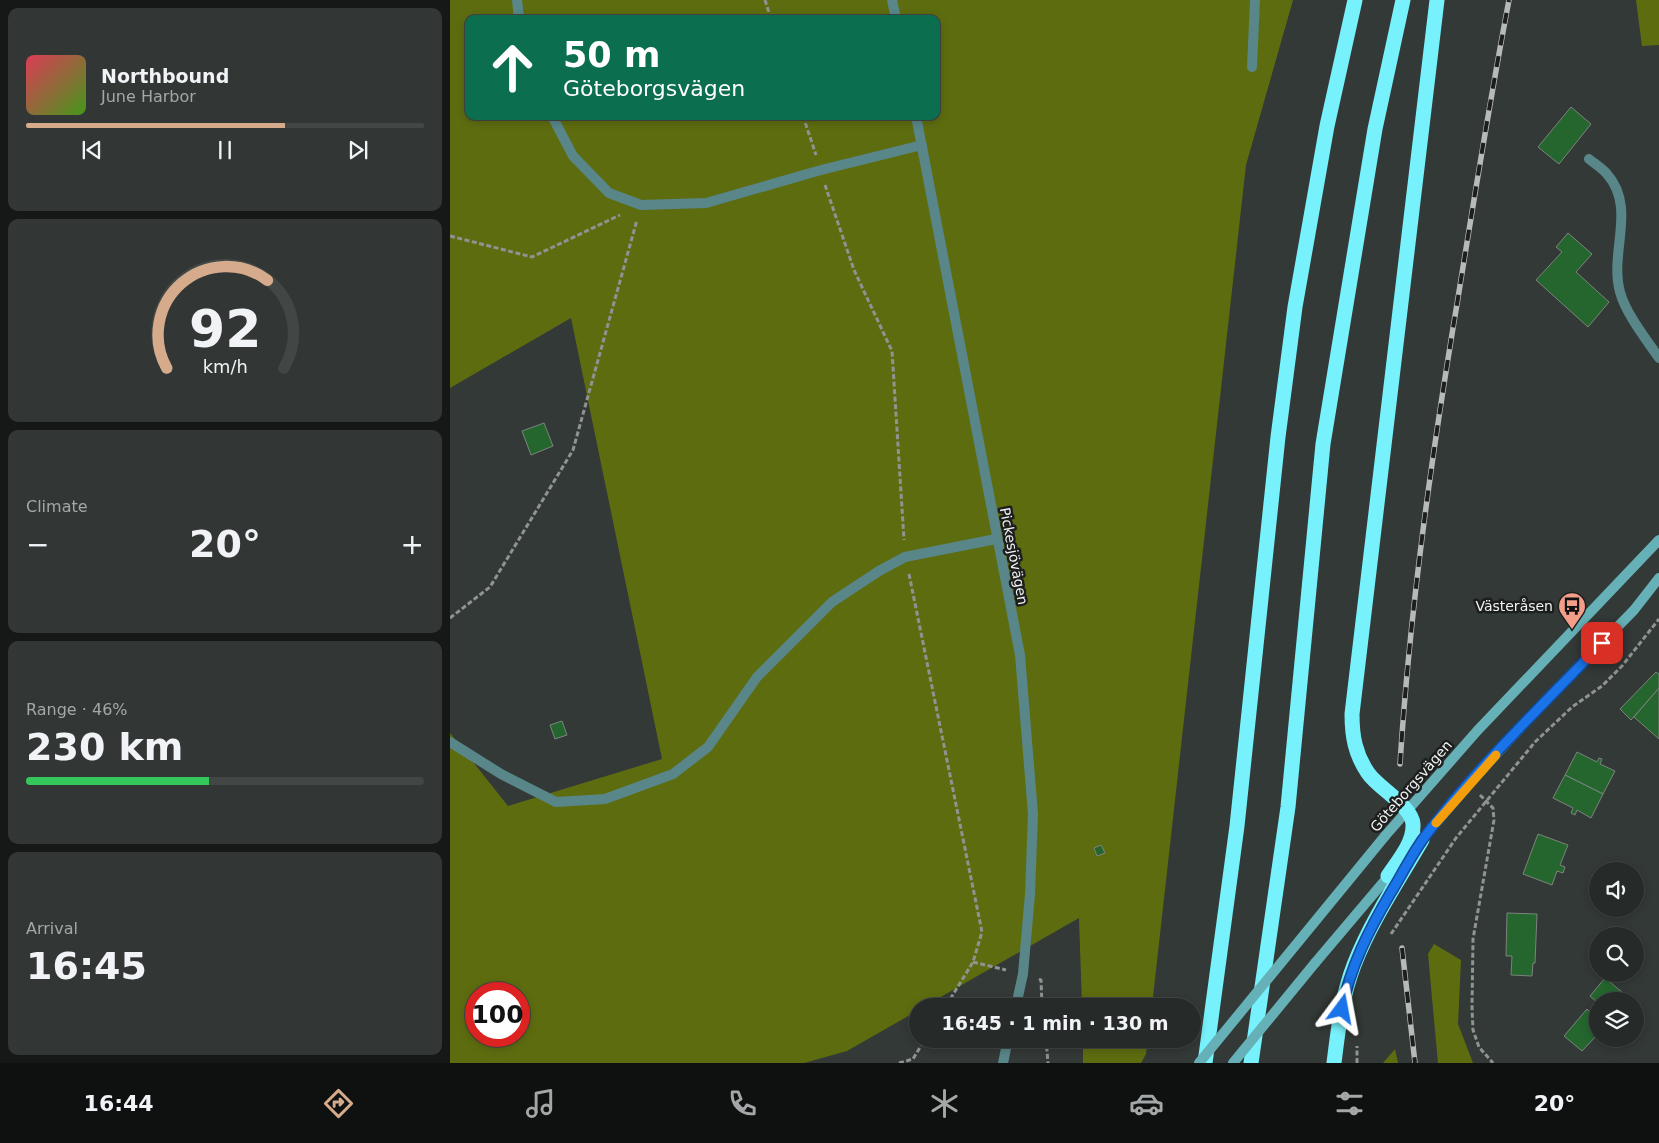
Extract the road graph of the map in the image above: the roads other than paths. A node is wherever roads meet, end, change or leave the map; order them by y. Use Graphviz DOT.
graph roads {
  1 [pos="517,0"];
  2 [pos="892,0"];
  3 [pos="1255,0"];
  4 [pos="1355,0"];
  5 [pos="1403,0"];
  6 [pos="1437,0"];
  7 [pos="519,15"];
  8 [pos="895,15"];
  9 [pos="1252,66"];
  10 [pos="554,120"];
  11 [pos="917,120"];
  12 [pos="922,145"];
  13 [pos="1589,159"];
  14 [pos="1659,358"];
  15 [pos="996,539"];
  16 [pos="1659,540"];
  17 [pos="1659,578"];
  18 [pos="450,742"];
  19 [pos="1407,811"];
  20 [pos="1422,840"];
  21 [pos="1388,876"];
  22 [pos="1018,998"];
  23 [pos="1006,1048"];
  24 [pos="1003,1063"];
  25 [pos="1199,1063"];
  26 [pos="1205,1063"];
  27 [pos="1233,1063"];
  28 [pos="1252,1063"];
  29 [pos="1334,1063"];
  1 -- 7 [label="street"];
  2 -- 8 [label="street"];
  3 -- 9 [label="street"];
  4 -- 26 [label="highway"];
  5 -- 28 [label="highway"];
  6 -- 19 [label="highway"];
  10 -- 12 [label="street"];
  11 -- 12 [label="street, Pickesjövägen"];
  12 -- 15 [label="street, Pickesjövägen"];
  13 -- 14 [label="street"];
  15 -- 18 [label="street"];
  15 -- 22 [label="street, Pickesjövägen"];
  16 -- 19 [label="street, Göteborgsvägen"];
  17 -- 20 [label="street"];
  19 -- 21 [label="highway"];
  19 -- 25 [label="street, Göteborgsvägen, bridge"];
  20 -- 21 [label="street"];
  20 -- 29 [label="highway"];
  21 -- 27 [label="street, bridge"];
  23 -- 24 [label="street"];
}
